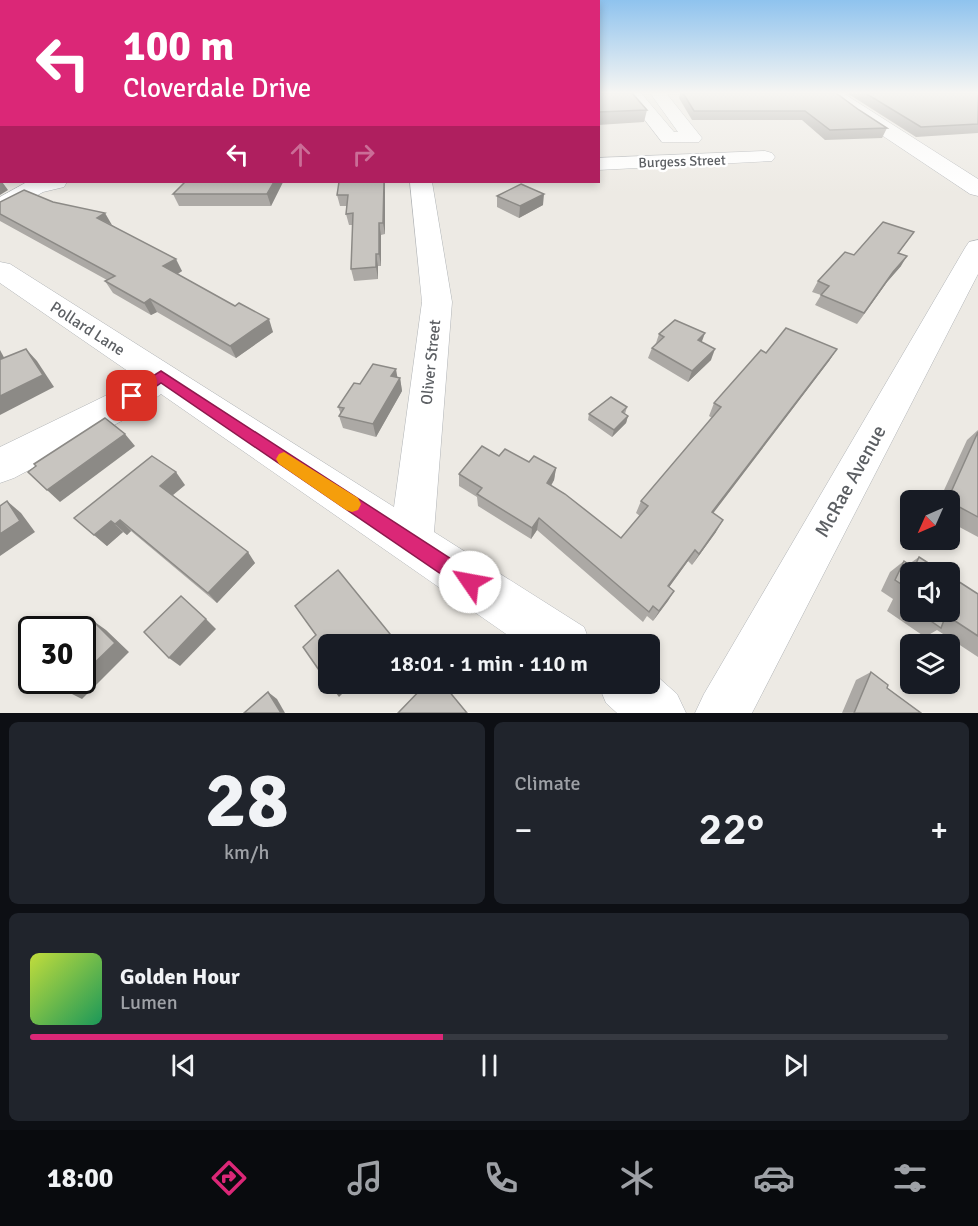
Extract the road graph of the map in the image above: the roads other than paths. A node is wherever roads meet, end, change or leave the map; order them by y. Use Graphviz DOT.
graph roads {
  1 [pos="659,126"];
  2 [pos="683,126"];
  3 [pos="883,126"];
  4 [pos="765,158"];
  5 [pos="600,164"];
  6 [pos="51,183"];
  7 [pos="421,183"];
  8 [pos="978,189"];
  9 [pos="0,207"];
  10 [pos="978,248"];
  11 [pos="0,270"];
  12 [pos="161,376"];
  13 [pos="0,466"];
  14 [pos="411,544"];
  15 [pos="549,634"];
  16 [pos="636,694"];
  17 [pos="658,713"];
  18 [pos="723,713"];
  1 -- 2 [label="street"];
  3 -- 8 [label="street"];
  4 -- 5 [label="street, Burgess Street"];
  6 -- 9 [label="street"];
  7 -- 14 [label="street, Oliver Street"];
  10 -- 18 [label="street, McRae Avenue"];
  11 -- 12 [label="street, Pollard Lane"];
  12 -- 13 [label="street"];
  12 -- 14 [label="street, Pollard Lane"];
  14 -- 15 [label="street, Pollard Lane"];
  16 -- 17 [label="street"];
}
